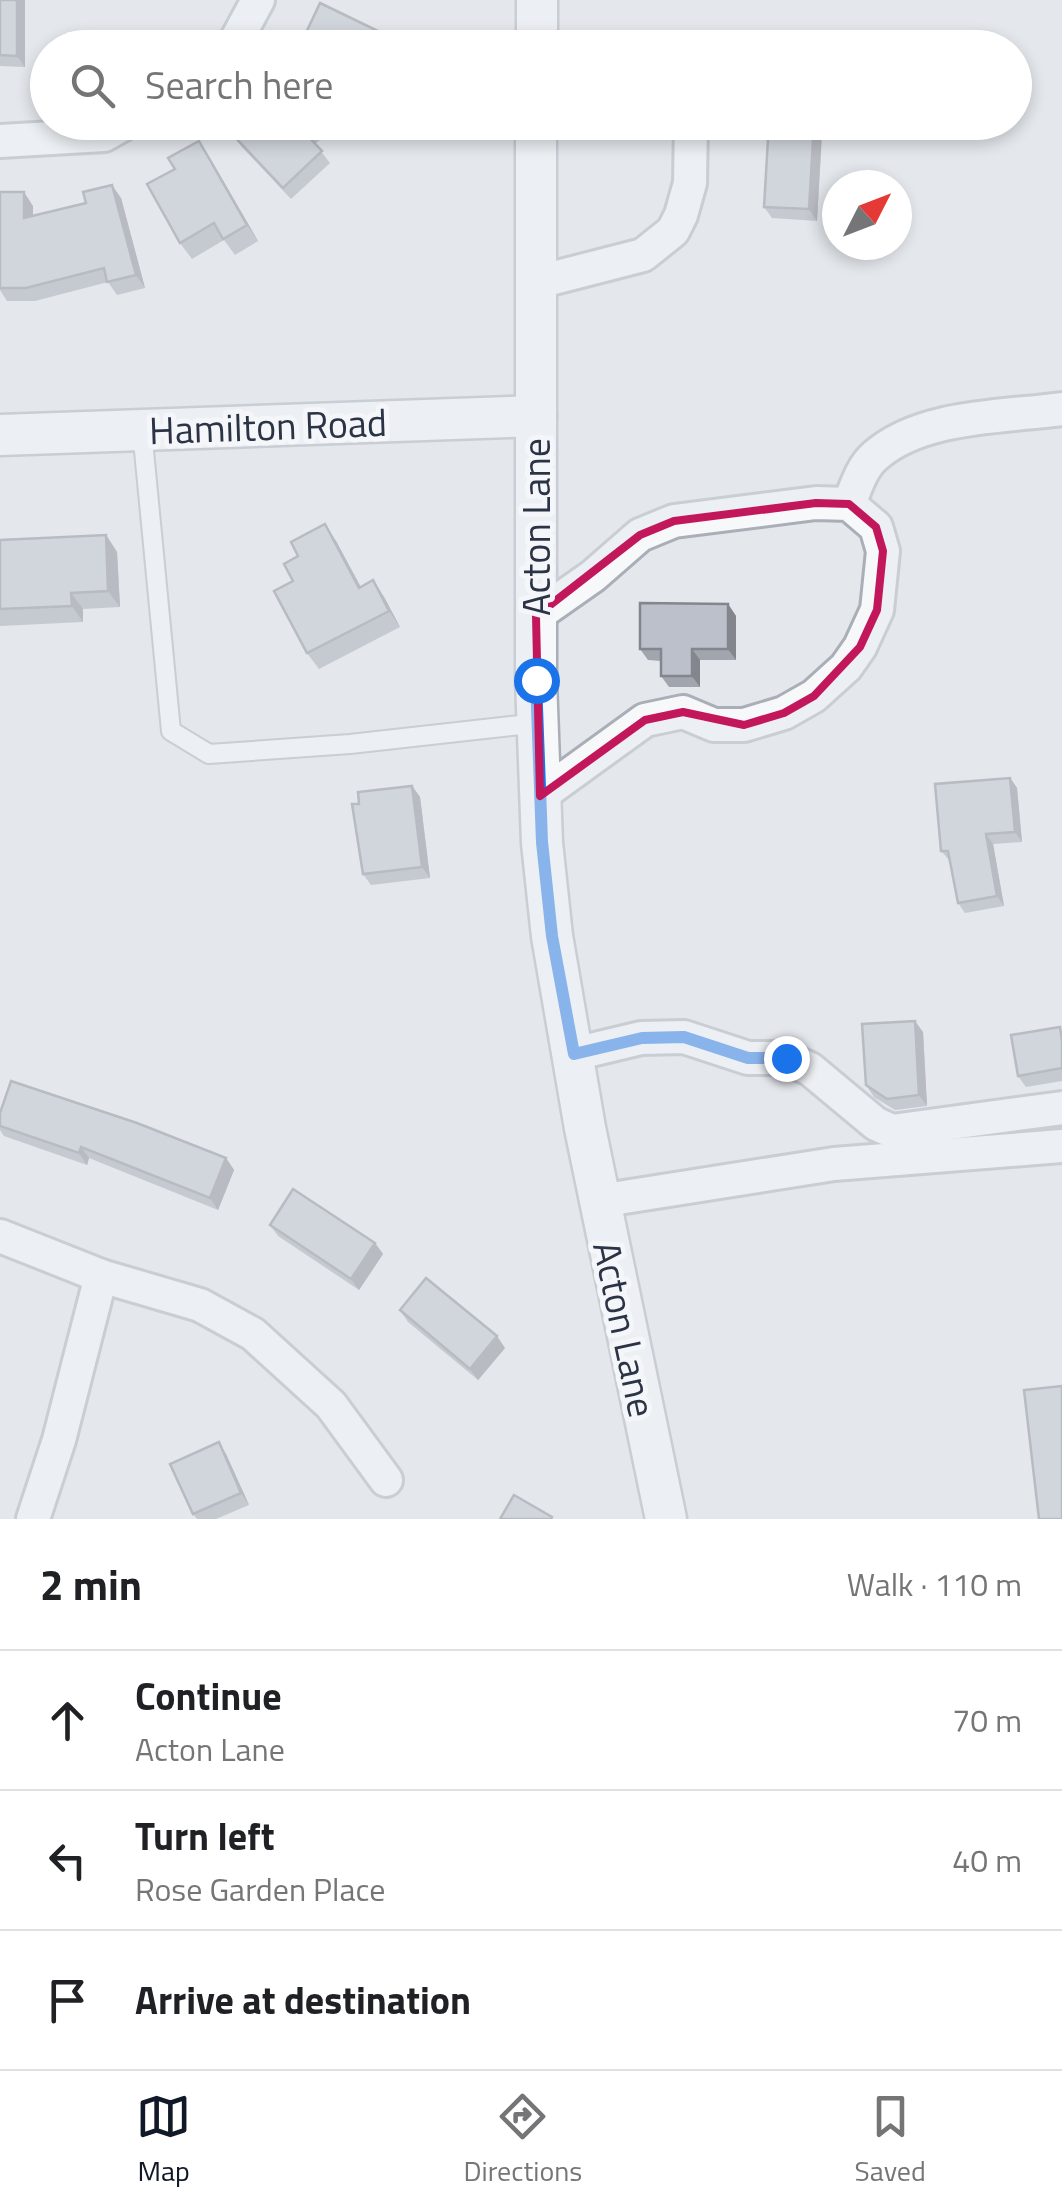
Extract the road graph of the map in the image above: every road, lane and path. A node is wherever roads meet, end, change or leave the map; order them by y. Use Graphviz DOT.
graph roads {
  1 [pos="258,0"];
  2 [pos="538,0"];
  3 [pos="242,30"];
  4 [pos="537,30"];
  5 [pos="30,139"];
  6 [pos="536,140"];
  7 [pos="691,140"];
  8 [pos="0,141"];
  9 [pos="534,283"];
  10 [pos="1062,409"];
  11 [pos="536,416"];
  12 [pos="142,430"];
  13 [pos="0,435"];
  14 [pos="849,504"];
  15 [pos="536,616"];
  16 [pos="538,723"];
  17 [pos="540,796"];
  18 [pos="574,1054"];
  19 [pos="1062,1108"];
  20 [pos="1062,1146"];
  21 [pos="599,1201"];
  22 [pos="0,1236"];
  23 [pos="101,1276"];
  24 [pos="386,1480"];
  25 [pos="34,1519"];
  26 [pos="666,1519"];
  1 -- 3 [label="street"];
  2 -- 4 [label="street"];
  5 -- 8 [label="street"];
  6 -- 9 [label="street, Acton Lane"];
  7 -- 9 [label="street"];
  9 -- 11 [label="street, Acton Lane"];
  10 -- 14 [label="street"];
  11 -- 12 [label="street, Hamilton Road"];
  11 -- 15 [label="street, Acton Lane"];
  12 -- 13 [label="street, Hamilton Road"];
  12 -- 16 [label="lane"];
  14 -- 15 [label="street"];
  14 -- 17 [label="street"];
  15 -- 16 [label="street, Acton Lane"];
  16 -- 17 [label="street, Acton Lane"];
  17 -- 18 [label="street, Acton Lane"];
  18 -- 19 [label="street"];
  18 -- 21 [label="street, Acton Lane"];
  20 -- 21 [label="street"];
  21 -- 26 [label="street, Acton Lane"];
  22 -- 23 [label="street"];
  23 -- 24 [label="street"];
  23 -- 25 [label="street"];
}
